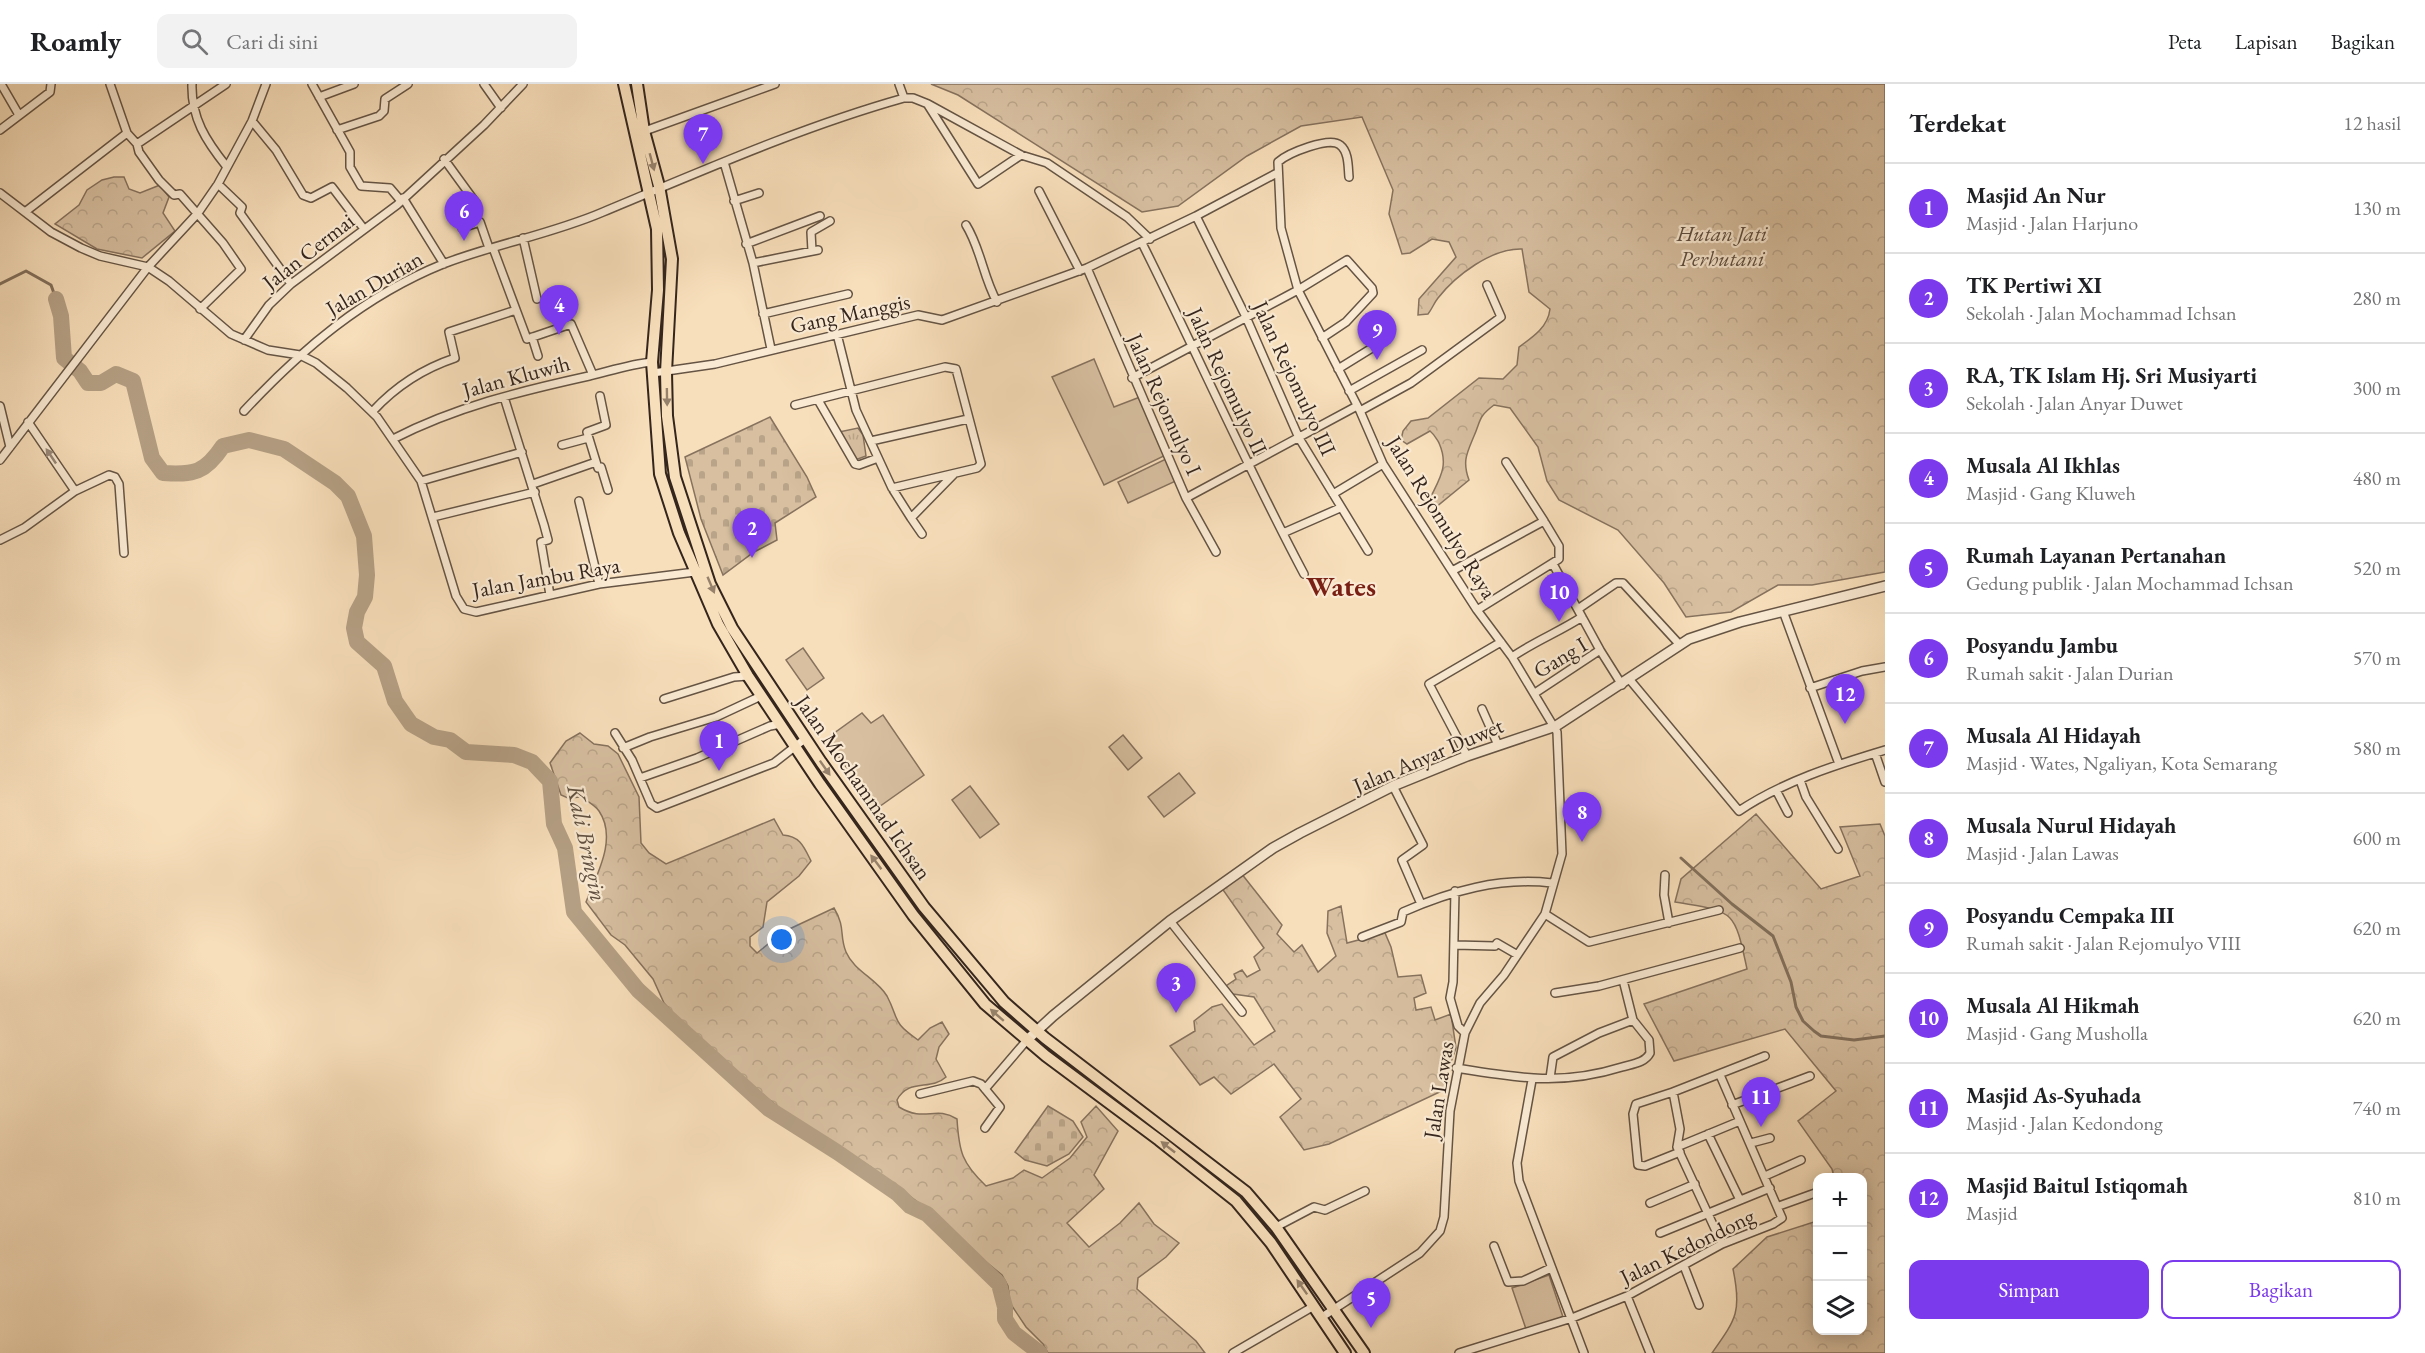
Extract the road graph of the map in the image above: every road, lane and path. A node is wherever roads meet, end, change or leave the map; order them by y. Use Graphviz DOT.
graph roads {
  1 [pos="1,84"];
  2 [pos="51,84"];
  3 [pos="110,84"];
  4 [pos="192,84"];
  5 [pos="226,84"];
  6 [pos="266,84"];
  7 [pos="312,84"];
  8 [pos="354,84"];
  9 [pos="408,84"];
  10 [pos="484,84"];
  11 [pos="523,84"];
  12 [pos="624,84"];
  13 [pos="637,84"];
  14 [pos="775,84"];
  15 [pos="898,84"];
  16 [pos="319,97"];
  17 [pos="904,98"];
  18 [pos="928,105"];
  19 [pos="192,108"];
  20 [pos="501,108"];
  21 [pos="19,115"];
  22 [pos="252,121"];
  23 [pos="0,130"];
  24 [pos="337,130"];
  25 [pos="639,132"];
  26 [pos="127,133"];
  27 [pos="137,144"];
  28 [pos="1021,155"];
  29 [pos="444,159"];
  30 [pos="724,162"];
  31 [pos="227,167"];
  32 [pos="1277,173"];
  33 [pos="1349,177"];
  34 [pos="218,184"];
  35 [pos="659,186"];
  36 [pos="648,191"];
  37 [pos="1039,191"];
  38 [pos="0,193"];
  39 [pos="759,193"];
  40 [pos="402,200"];
  41 [pos="734,201"];
  42 [pos="476,203"];
  43 [pos="25,212"];
  44 [pos="198,213"];
  45 [pos="820,216"];
  46 [pos="1196,216"];
  47 [pos="830,221"];
  48 [pos="966,225"];
  49 [pos="462,228"];
  50 [pos="364,229"];
  51 [pos="523,238"];
  52 [pos="1150,239"];
  53 [pos="1142,243"];
  54 [pos="746,244"];
  55 [pos="491,248"];
  56 [pos="753,263"];
  57 [pos="444,264"];
  58 [pos="148,267"];
  59 [pos="1083,270"];
  60 [pos="291,284"];
  61 [pos="1487,285"];
  62 [pos="1298,290"];
  63 [pos="848,294"];
  64 [pos="537,299"];
  65 [pos="996,302"];
  66 [pos="200,309"];
  67 [pos="516,310"];
  68 [pos="763,314"];
  69 [pos="1246,316"];
  70 [pos="837,334"];
  71 [pos="532,337"];
  72 [pos="1322,338"];
  73 [pos="243,339"];
  74 [pos="1193,346"];
  75 [pos="1372,348"];
  76 [pos="771,349"];
  77 [pos="1422,350"];
  78 [pos="300,355"];
  79 [pos="538,356"];
  80 [pos="666,367"];
  81 [pos="652,368"];
  82 [pos="1338,369"];
  83 [pos="592,375"];
  84 [pos="1132,378"];
  85 [pos="850,391"];
  86 [pos="1349,391"];
  87 [pos="600,396"];
  88 [pos="504,397"];
  89 [pos="818,400"];
  90 [pos="795,405"];
  91 [pos="0,406"];
  92 [pos="1358,409"];
  93 [pos="244,411"];
  94 [pos="373,411"];
  95 [pos="968,419"];
  96 [pos="28,422"];
  97 [pos="588,438"];
  98 [pos="1299,438"];
  99 [pos="393,439"];
  100 [pos="871,441"];
  101 [pos="562,445"];
  102 [pos="10,447"];
  103 [pos="522,452"];
  104 [pos="878,458"];
  105 [pos="0,460"];
  106 [pos="596,462"];
  107 [pos="1506,462"];
  108 [pos="1247,464"];
  109 [pos="1383,464"];
  110 [pos="955,473"];
  111 [pos="421,481"];
  112 [pos="533,484"];
  113 [pos="892,488"];
  114 [pos="608,490"];
  115 [pos="75,491"];
  116 [pos="536,492"];
  117 [pos="1332,494"];
  118 [pos="1186,498"];
  119 [pos="579,501"];
  120 [pos="1340,508"];
  121 [pos="433,517"];
  122 [pos="911,518"];
  123 [pos="1544,520"];
  124 [pos="691,528"];
  125 [pos="679,533"];
  126 [pos="1283,533"];
  127 [pos="922,534"];
  128 [pos="0,540"];
  129 [pos="1368,551"];
  130 [pos="1216,552"];
  131 [pos="124,553"];
  132 [pos="1553,564"];
  133 [pos="1452,571"];
  134 [pos="694,572"];
  135 [pos="1304,574"];
  136 [pos="599,584"];
  137 [pos="1885,586"];
  138 [pos="550,595"];
  139 [pos="1578,609"];
  140 [pos="1477,610"];
  141 [pos="1782,611"];
  142 [pos="1582,616"];
  143 [pos="1502,642"];
  144 [pos="1680,645"];
  145 [pos="1600,650"];
  146 [pos="1512,657"];
  147 [pos="1885,667"];
  148 [pos="748,676"];
  149 [pos="1626,682"];
  150 [pos="1809,688"];
  151 [pos="1535,693"];
  152 [pos="761,696"];
  153 [pos="664,699"];
  154 [pos="1482,710"];
  155 [pos="781,724"];
  156 [pos="1556,726"];
  157 [pos="615,733"];
  158 [pos="806,738"];
  159 [pos="1498,745"];
  160 [pos="623,748"];
  161 [pos="796,748"];
  162 [pos="1885,750"];
  163 [pos="1875,753"];
  164 [pos="1467,756"];
  165 [pos="1839,764"];
  166 [pos="640,778"];
  167 [pos="1800,780"];
  168 [pos="1885,782"];
  169 [pos="1393,786"];
  170 [pos="1776,790"];
  171 [pos="1788,813"];
  172 [pos="1838,849"];
  173 [pos="1665,875"];
  174 [pos="1552,883"];
  175 [pos="1455,891"];
  176 [pos="1421,904"];
  177 [pos="1719,910"];
  178 [pos="1545,914"];
  179 [pos="1170,921"];
  180 [pos="1669,923"];
  181 [pos="1362,937"];
  182 [pos="1455,945"];
  183 [pos="1740,948"];
  184 [pos="1516,954"];
  185 [pos="1623,980"];
  186 [pos="1555,993"];
  187 [pos="1242,1012"];
  188 [pos="1633,1020"];
  189 [pos="1037,1031"];
  190 [pos="1465,1033"];
  191 [pos="1027,1040"];
  192 [pos="1766,1056"];
  193 [pos="1456,1068"];
  194 [pos="1720,1076"];
  195 [pos="1810,1076"];
  196 [pos="1550,1078"];
  197 [pos="1532,1080"];
  198 [pos="985,1089"];
  199 [pos="1673,1092"];
  200 [pos="920,1094"];
  201 [pos="1732,1105"];
  202 [pos="1740,1121"];
  203 [pos="985,1128"];
  204 [pos="1708,1134"];
  205 [pos="1770,1138"];
  206 [pos="1751,1143"];
  207 [pos="1679,1149"];
  208 [pos="1801,1160"];
  209 [pos="1765,1176"];
  210 [pos="1695,1184"];
  211 [pos="1770,1188"];
  212 [pos="1365,1191"];
  213 [pos="1813,1194"];
  214 [pos="1740,1200"];
  215 [pos="1650,1203"];
  216 [pos="1779,1206"];
  217 [pos="1709,1214"];
  218 [pos="1276,1227"];
  219 [pos="1660,1233"];
  220 [pos="1722,1244"];
  221 [pos="1494,1246"];
  222 [pos="1684,1266"];
  223 [pos="1551,1268"];
  224 [pos="1627,1296"];
  225 [pos="1699,1305"];
  226 [pos="1314,1306"];
  227 [pos="1334,1308"];
  228 [pos="1322,1317"];
  229 [pos="1572,1318"];
  230 [pos="1233,1353"];
  231 [pos="1346,1353"];
  232 [pos="1364,1353"];
  233 [pos="1459,1353"];
  234 [pos="1584,1353"];
  235 [pos="1650,1353"];
  1 -- 21 [label="street"];
  2 -- 21 [label="street"];
  3 -- 26 [label="street"];
  4 -- 19 [label="street"];
  5 -- 19 [label="street"];
  6 -- 22 [label="street"];
  7 -- 16 [label="street"];
  8 -- 16 [label="street"];
  9 -- 24 [label="street"];
  10 -- 20 [label="street"];
  11 -- 20 [label="street, Jalan Cermai"];
  12 -- 25 [label="main road, Jalan Mochammad Ichsan"];
  13 -- 25 [label="main road, Jalan Mochammad Ichsan"];
  14 -- 25 [label="street"];
  15 -- 17 [label="street"];
  16 -- 24 [label="street"];
  17 -- 18 [label="street"];
  17 -- 30 [label="street, Jalan Durian"];
  18 -- 28 [label="street"];
  18 -- 28 [label="street"];
  19 -- 27 [label="street"];
  19 -- 31 [label="street"];
  20 -- 29 [label="street, Jalan Cermai"];
  21 -- 23 [label="street"];
  22 -- 31 [label="street"];
  22 -- 50 [label="street"];
  24 -- 40 [label="street"];
  25 -- 35 [label="main road, Jalan Mochammad Ichsan, one-way"];
  25 -- 36 [label="main road, Jalan Mochammad Ichsan"];
  26 -- 27 [label="street"];
  26 -- 43 [label="street"];
  27 -- 44 [label="street"];
  28 -- 52 [label="street"];
  29 -- 40 [label="street, Jalan Cermai"];
  29 -- 42 [label="street"];
  30 -- 35 [label="street, Jalan Durian"];
  30 -- 41 [label="street"];
  31 -- 34 [label="street"];
  32 -- 33 [label="street"];
  32 -- 46 [label="street, Gang Manggis"];
  32 -- 62 [label="street, Jalan Rejomulyo Raya"];
  34 -- 44 [label="street"];
  34 -- 60 [label="street"];
  35 -- 36 [label="street, Jalan Durian"];
  35 -- 80 [label="main road, Jalan Mochammad Ichsan"];
  36 -- 51 [label="street, Jalan Durian"];
  36 -- 81 [label="main road, Jalan Mochammad Ichsan"];
  37 -- 59 [label="street, Jalan Rejomulyo I"];
  38 -- 43 [label="street"];
  39 -- 41 [label="street"];
  40 -- 50 [label="street, Jalan Cermai"];
  40 -- 57 [label="street"];
  41 -- 54 [label="street"];
  43 -- 58 [label="street"];
  44 -- 58 [label="street"];
  44 -- 66 [label="street"];
  45 -- 54 [label="street"];
  46 -- 52 [label="street, Gang Manggis"];
  46 -- 69 [label="street, Jalan Rejomulyo III"];
  47 -- 56 [label="street"];
  48 -- 65 [label="street"];
  49 -- 55 [label="street"];
  50 -- 60 [label="street, Jalan Cermai"];
  51 -- 55 [label="street, Jalan Durian"];
  51 -- 64 [label="street"];
  52 -- 53 [label="street, Gang Manggis"];
  53 -- 59 [label="street, Gang Manggis"];
  53 -- 74 [label="street, Jalan Rejomulyo II"];
  54 -- 56 [label="street"];
  55 -- 57 [label="street, Jalan Durian"];
  55 -- 67 [label="street"];
  56 -- 68 [label="street"];
  57 -- 78 [label="street, Jalan Durian"];
  58 -- 66 [label="street, Jalan Jambu Raya"];
  58 -- 96 [label="street"];
  59 -- 65 [label="street, Gang Manggis"];
  59 -- 84 [label="street, Jalan Rejomulyo I"];
  60 -- 73 [label="street, Jalan Cermai"];
  61 -- 92 [label="street"];
  62 -- 69 [label="street"];
  62 -- 72 [label="street, Jalan Rejomulyo Raya"];
  62 -- 72 [label="street"];
  63 -- 68 [label="street"];
  65 -- 70 [label="street, Gang Manggis"];
  66 -- 73 [label="street, Jalan Jambu Raya"];
  67 -- 71 [label="street"];
  67 -- 94 [label="street"];
  68 -- 76 [label="street"];
  69 -- 74 [label="street"];
  69 -- 98 [label="street, Jalan Rejomulyo III"];
  70 -- 76 [label="street, Gang Manggis"];
  70 -- 85 [label="street"];
  71 -- 79 [label="street"];
  71 -- 83 [label="street"];
  72 -- 82 [label="street, Jalan Rejomulyo Raya"];
  73 -- 78 [label="street, Jalan Jambu Raya"];
  74 -- 84 [label="street"];
  74 -- 108 [label="street, Jalan Rejomulyo II"];
  75 -- 82 [label="street"];
  76 -- 80 [label="street, Gang Manggis"];
  77 -- 86 [label="street"];
  78 -- 93 [label="street, Jalan Durian"];
  78 -- 94 [label="street, Jalan Jambu Raya"];
  80 -- 81 [label="main road"];
  80 -- 124 [label="main road, Jalan Mochammad Ichsan, one-way"];
  81 -- 83 [label="street, Jalan Kluwih"];
  81 -- 125 [label="main road, Jalan Mochammad Ichsan"];
  82 -- 86 [label="street, Jalan Rejomulyo Raya"];
  83 -- 88 [label="street, Jalan Kluwih"];
  84 -- 118 [label="street, Jalan Rejomulyo I"];
  85 -- 89 [label="street"];
  85 -- 95 [label="street"];
  85 -- 100 [label="street"];
  86 -- 92 [label="street, Jalan Rejomulyo Raya"];
  87 -- 97 [label="street"];
  88 -- 99 [label="street, Jalan Kluwih"];
  88 -- 103 [label="street"];
  89 -- 90 [label="street"];
  89 -- 104 [label="street"];
  91 -- 102 [label="street"];
  92 -- 98 [label="street"];
  92 -- 109 [label="street, Jalan Rejomulyo Raya"];
  94 -- 99 [label="street, Jalan Jambu Raya"];
  95 -- 100 [label="street"];
  95 -- 110 [label="street"];
  96 -- 102 [label="street"];
  115 -- 96 [label="street, one-way"];
  97 -- 101 [label="street"];
  97 -- 106 [label="street"];
  98 -- 108 [label="street"];
  98 -- 117 [label="street, Jalan Rejomulyo III"];
  99 -- 111 [label="street, Jalan Jambu Raya"];
  100 -- 104 [label="street"];
  102 -- 105 [label="street"];
  103 -- 111 [label="street"];
  103 -- 112 [label="street"];
  104 -- 113 [label="street"];
  106 -- 112 [label="street"];
  106 -- 114 [label="street"];
  107 -- 123 [label="street"];
  108 -- 118 [label="street"];
  108 -- 126 [label="street, Jalan Rejomulyo II"];
  109 -- 117 [label="street"];
  109 -- 133 [label="street, Jalan Rejomulyo Raya"];
  110 -- 113 [label="street"];
  110 -- 122 [label="street"];
  111 -- 121 [label="street, Jalan Jambu Raya"];
  112 -- 116 [label="street"];
  113 -- 122 [label="street"];
  115 -- 128 [label="street"];
  115 -- 131 [label="street"];
  116 -- 121 [label="street"];
  116 -- 138 [label="street"];
  117 -- 120 [label="street, Jalan Rejomulyo III"];
  118 -- 130 [label="street, Jalan Rejomulyo I"];
  119 -- 136 [label="street"];
  120 -- 126 [label="street"];
  120 -- 129 [label="street, Jalan Rejomulyo III"];
  121 -- 138 [label="street, Jalan Jambu Raya"];
  122 -- 127 [label="street"];
  123 -- 132 [label="street"];
  123 -- 133 [label="street"];
  124 -- 125 [label="main road"];
  124 -- 158 [label="main road, Jalan Mochammad Ichsan, one-way"];
  125 -- 134 [label="main road, Jalan Mochammad Ichsan"];
  126 -- 135 [label="street, Jalan Rejomulyo II"];
  132 -- 139 [label="street"];
  132 -- 140 [label="street"];
  133 -- 140 [label="street, Jalan Rejomulyo Raya"];
  134 -- 136 [label="street, Jalan Jambu Raya"];
  134 -- 148 [label="main road, Jalan Mochammad Ichsan"];
  136 -- 138 [label="street, Jalan Jambu Raya"];
  137 -- 141 [label="street, Jalan Anyar Duwet"];
  139 -- 142 [label="street"];
  139 -- 144 [label="street"];
  140 -- 143 [label="street, Jalan Rejomulyo Raya"];
  141 -- 144 [label="street, Jalan Anyar Duwet"];
  141 -- 150 [label="street"];
  142 -- 145 [label="street"];
  142 -- 146 [label="street"];
  143 -- 146 [label="street, Jalan Rejomulyo Raya"];
  143 -- 164 [label="street"];
  144 -- 149 [label="street, Jalan Anyar Duwet"];
  145 -- 149 [label="street, Gang I"];
  145 -- 151 [label="street, Gang I"];
  146 -- 151 [label="street, Jalan Rejomulyo Raya"];
  147 -- 150 [label="street"];
  148 -- 152 [label="main road, Jalan Mochammad Ichsan"];
  148 -- 153 [label="street"];
  149 -- 156 [label="street, Jalan Anyar Duwet"];
  149 -- 170 [label="street, Gang I"];
  150 -- 165 [label="street"];
  151 -- 156 [label="street, Jalan Rejomulyo Raya"];
  152 -- 155 [label="main road, Jalan Mochammad Ichsan"];
  152 -- 160 [label="street"];
  154 -- 159 [label="street"];
  155 -- 161 [label="main road, Jalan Mochammad Ichsan"];
  155 -- 166 [label="street"];
  156 -- 159 [label="street, Jalan Anyar Duwet"];
  156 -- 174 [label="street, Jalan Lawas"];
  157 -- 160 [label="street"];
  158 -- 161 [label="street"];
  158 -- 189 [label="main road, Jalan Mochammad Ichsan, one-way"];
  159 -- 164 [label="street, Jalan Anyar Duwet"];
  160 -- 166 [label="street"];
  161 -- 166 [label="street"];
  191 -- 161 [label="main road, Jalan Mochammad Ichsan, one-way"];
  162 -- 163 [label="street"];
  163 -- 165 [label="street"];
  163 -- 168 [label="street"];
  164 -- 169 [label="street, Jalan Anyar Duwet"];
  165 -- 167 [label="street"];
  167 -- 170 [label="street"];
  167 -- 172 [label="street"];
  169 -- 176 [label="street"];
  169 -- 179 [label="street, Jalan Anyar Duwet"];
  170 -- 171 [label="street"];
  173 -- 180 [label="street"];
  174 -- 175 [label="street"];
  174 -- 178 [label="street, Jalan Lawas"];
  175 -- 176 [label="street"];
  175 -- 182 [label="street"];
  176 -- 181 [label="street"];
  177 -- 180 [label="street"];
  178 -- 180 [label="street"];
  178 -- 184 [label="street, Jalan Lawas"];
  179 -- 187 [label="street"];
  179 -- 189 [label="street, Jalan Anyar Duwet"];
  182 -- 184 [label="street"];
  182 -- 190 [label="street"];
  183 -- 185 [label="street"];
  184 -- 190 [label="street, Jalan Lawas"];
  185 -- 186 [label="street"];
  185 -- 188 [label="street"];
  188 -- 196 [label="street"];
  188 -- 196 [label="street"];
  189 -- 191 [label="street, Jalan Anyar Duwet"];
  189 -- 218 [label="main road, Jalan Mochammad Ichsan"];
  190 -- 193 [label="street, Jalan Lawas"];
  191 -- 198 [label="street"];
  226 -- 191 [label="main road, Jalan Mochammad Ichsan, one-way"];
  192 -- 194 [label="street"];
  193 -- 197 [label="street"];
  193 -- 227 [label="street, Jalan Lawas"];
  194 -- 199 [label="street"];
  194 -- 201 [label="street, Jalan Kedondong"];
  195 -- 201 [label="street"];
  196 -- 197 [label="street"];
  197 -- 223 [label="street"];
  198 -- 200 [label="street"];
  198 -- 203 [label="street"];
  199 -- 207 [label="street"];
  199 -- 207 [label="street"];
  201 -- 202 [label="street, Jalan Kedondong"];
  202 -- 204 [label="street"];
  202 -- 206 [label="street, Jalan Kedondong"];
  204 -- 207 [label="street"];
  204 -- 214 [label="street"];
  205 -- 206 [label="street"];
  206 -- 209 [label="street, Jalan Kedondong"];
  207 -- 210 [label="street"];
  208 -- 209 [label="street"];
  209 -- 211 [label="street, Jalan Kedondong"];
  210 -- 215 [label="street"];
  210 -- 217 [label="street"];
  211 -- 214 [label="street"];
  211 -- 216 [label="street, Jalan Kedondong"];
  212 -- 218 [label="street"];
  213 -- 216 [label="street"];
  214 -- 217 [label="street"];
  216 -- 220 [label="street, Jalan Kedondong"];
  217 -- 219 [label="street"];
  217 -- 220 [label="street"];
  218 -- 227 [label="main road, Jalan Mochammad Ichsan"];
  220 -- 222 [label="street, Jalan Kedondong"];
  221 -- 223 [label="street"];
  222 -- 224 [label="street, Jalan Kedondong"];
  222 -- 225 [label="street"];
  223 -- 229 [label="street"];
  224 -- 229 [label="street, Jalan Kedondong"];
  224 -- 235 [label="street"];
  226 -- 228 [label="main road, Jalan Mochammad Ichsan"];
  226 -- 230 [label="street"];
  227 -- 228 [label="street, Jalan Lawas"];
  227 -- 232 [label="main road, Jalan Mochammad Ichsan"];
  228 -- 231 [label="main road, Jalan Mochammad Ichsan"];
  229 -- 233 [label="street, Jalan Kedondong"];
  229 -- 234 [label="street"];
}
